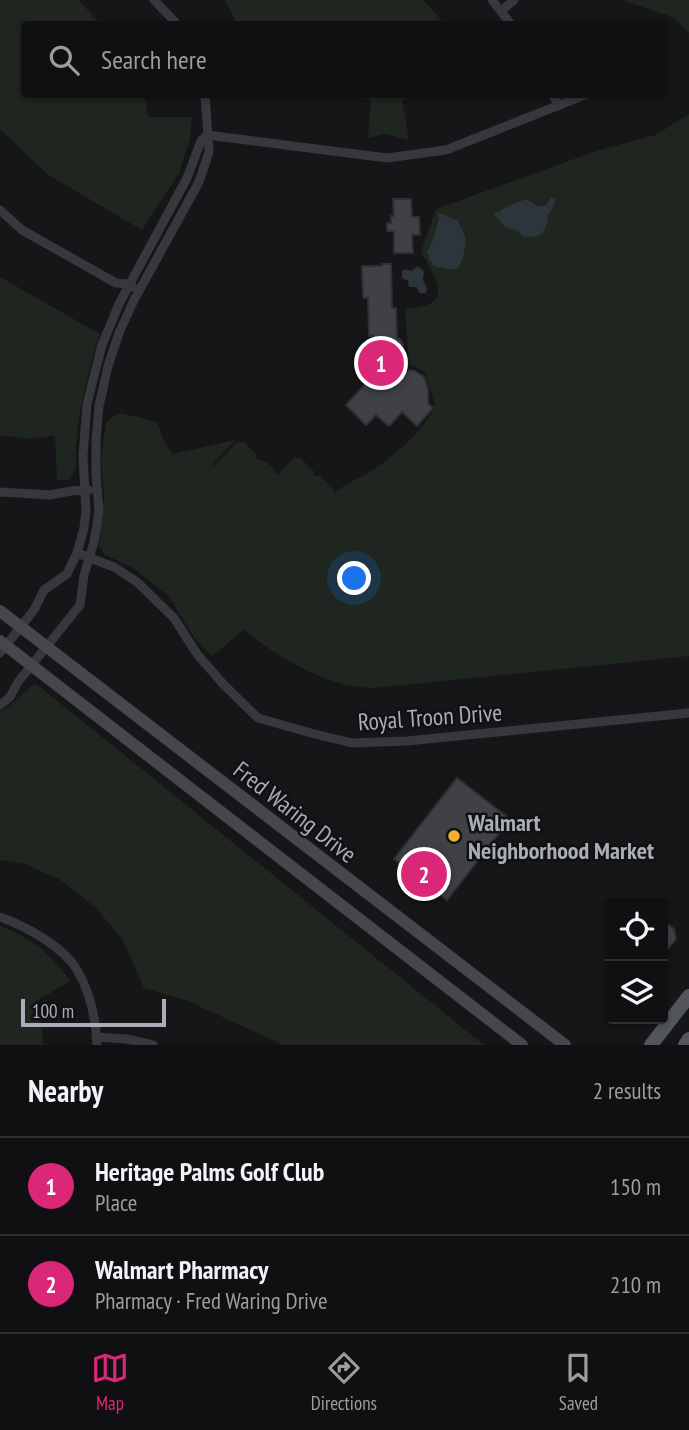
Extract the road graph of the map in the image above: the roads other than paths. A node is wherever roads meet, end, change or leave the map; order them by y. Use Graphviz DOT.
graph roads {
  1 [pos="154,0"];
  2 [pos="492,0"];
  3 [pos="513,0"];
  4 [pos="501,11"];
  5 [pos="174,21"];
  6 [pos="509,21"];
  7 [pos="205,98"];
  8 [pos="555,98"];
  9 [pos="577,98"];
  10 [pos="558,106"];
  11 [pos="207,135"];
  12 [pos="0,209"];
  13 [pos="127,288"];
  14 [pos="136,295"];
  15 [pos="98,489"];
  16 [pos="85,490"];
  17 [pos="0,492"];
  18 [pos="77,553"];
  19 [pos="89,558"];
  20 [pos="0,611"];
  21 [pos="20,627"];
  22 [pos="2,646"];
  23 [pos="46,647"];
  24 [pos="32,665"];
  25 [pos="0,705"];
  26 [pos="689,713"];
  27 [pos="0,917"];
  28 [pos="689,996"];
  29 [pos="689,1039"];
  30 [pos="97,1041"];
  31 [pos="153,1045"];
  32 [pos="522,1045"];
  33 [pos="565,1045"];
  34 [pos="650,1045"];
  35 [pos="685,1045"];
  1 -- 5 [label="street"];
  2 -- 4 [label="street"];
  3 -- 4 [label="street"];
  4 -- 6 [label="street"];
  7 -- 11 [label="street"];
  8 -- 10 [label="street"];
  9 -- 10 [label="street"];
  10 -- 11 [label="street"];
  11 -- 13 [label="street"];
  11 -- 14 [label="street"];
  12 -- 13 [label="street"];
  13 -- 14 [label="street"];
  13 -- 16 [label="street"];
  14 -- 15 [label="street"];
  15 -- 16 [label="street"];
  15 -- 19 [label="street"];
  16 -- 17 [label="street"];
  16 -- 18 [label="street"];
  18 -- 19 [label="street, Royal Troon Drive"];
  18 -- 21 [label="street"];
  19 -- 23 [label="street"];
  19 -- 26 [label="street, Royal Troon Drive"];
  20 -- 21 [label="main road, Fred Waring Drive"];
  21 -- 22 [label="street"];
  21 -- 23 [label="main road, Fred Waring Drive"];
  22 -- 24 [label="main road, Fred Waring Drive"];
  23 -- 24 [label="street"];
  23 -- 33 [label="main road, Fred Waring Drive"];
  24 -- 25 [label="street"];
  24 -- 32 [label="main road, Fred Waring Drive"];
  27 -- 30 [label="street"];
  28 -- 34 [label="main road"];
  29 -- 35 [label="main road"];
  30 -- 31 [label="street"];
}
